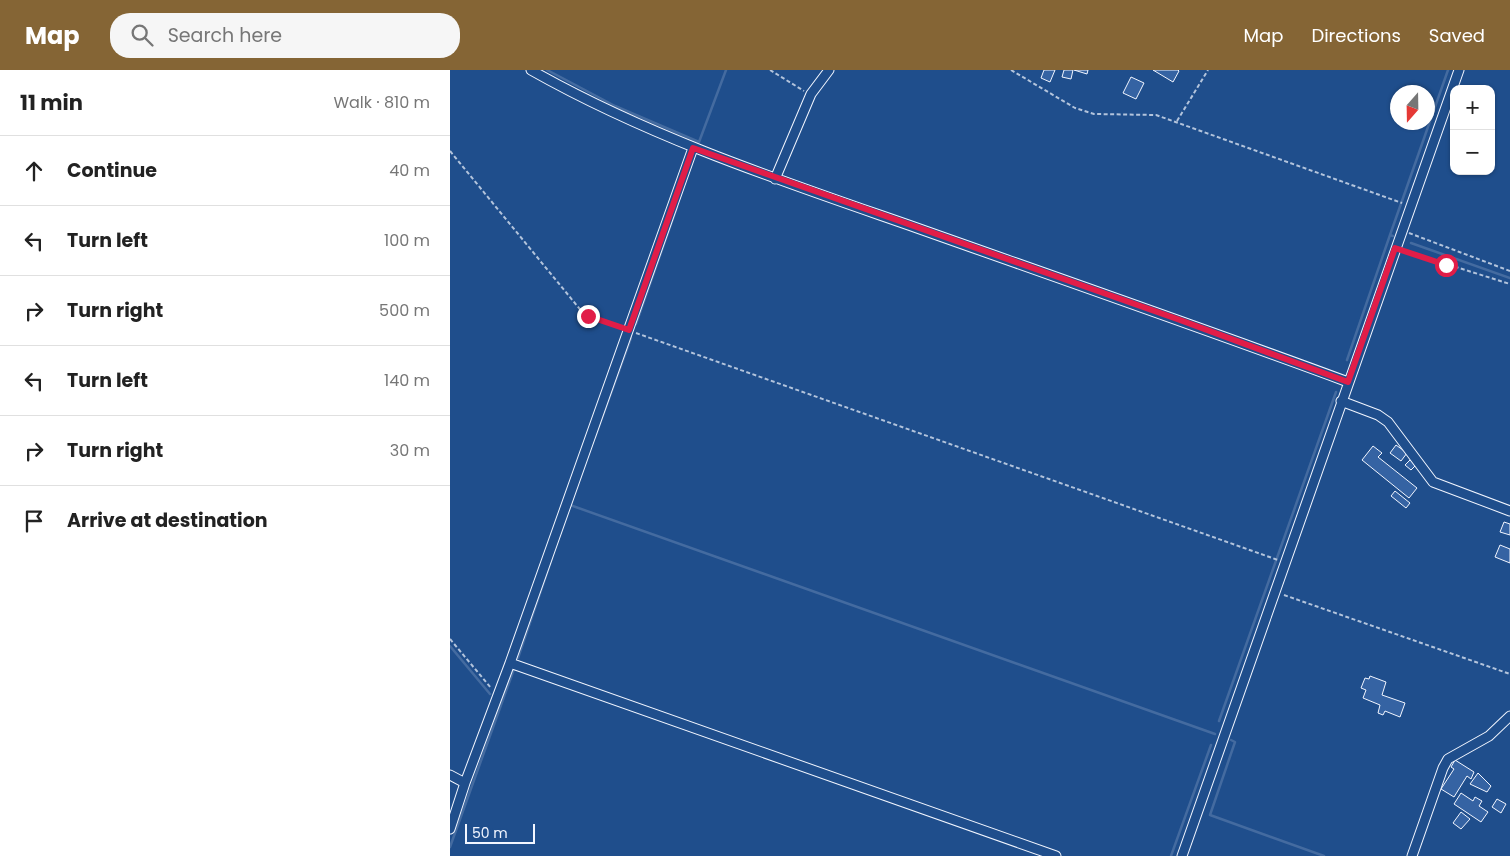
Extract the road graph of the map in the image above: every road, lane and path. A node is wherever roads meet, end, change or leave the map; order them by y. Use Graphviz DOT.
graph roads {
  1 [pos="531,70"];
  2 [pos="770,70"];
  3 [pos="830,70"];
  4 [pos="1011,70"];
  5 [pos="1208,70"];
  6 [pos="1459,70"];
  7 [pos="811,94"];
  8 [pos="1176,122"];
  9 [pos="693,148"];
  10 [pos="450,150"];
  11 [pos="775,179"];
  12 [pos="1404,203"];
  13 [pos="1401,230"];
  14 [pos="1395,248"];
  15 [pos="1510,271"];
  16 [pos="1510,284"];
  17 [pos="629,330"];
  18 [pos="1348,382"];
  19 [pos="1341,401"];
  20 [pos="1510,511"];
  21 [pos="1274,559"];
  22 [pos="1274,592"];
  23 [pos="450,639"];
  24 [pos="510,662"];
  25 [pos="1510,674"];
  26 [pos="499,694"];
  27 [pos="1510,716"];
  28 [pos="450,774"];
  29 [pos="465,783"];
  30 [pos="450,830"];
  31 [pos="1056,856"];
  32 [pos="1182,856"];
  33 [pos="1412,856"];
  1 -- 9 [label="street"];
  2 -- 7 [label="path"];
  3 -- 7 [label="street"];
  4 -- 8 [label="path"];
  5 -- 8 [label="path"];
  6 -- 13 [label="street"];
  7 -- 11 [label="street"];
  8 -- 12 [label="path"];
  9 -- 11 [label="street"];
  9 -- 17 [label="street"];
  10 -- 17 [label="path"];
  11 -- 18 [label="street"];
  13 -- 14 [label="street"];
  13 -- 15 [label="path"];
  14 -- 16 [label="path"];
  14 -- 18 [label="street"];
  17 -- 21 [label="path"];
  17 -- 24 [label="street"];
  18 -- 19 [label="street"];
  19 -- 20 [label="street"];
  19 -- 22 [label="street"];
  22 -- 25 [label="path"];
  22 -- 32 [label="street"];
  23 -- 26 [label="path"];
  24 -- 26 [label="street"];
  24 -- 31 [label="street"];
  26 -- 29 [label="street"];
  27 -- 33 [label="street"];
  28 -- 29 [label="street"];
  29 -- 30 [label="street"];
}
